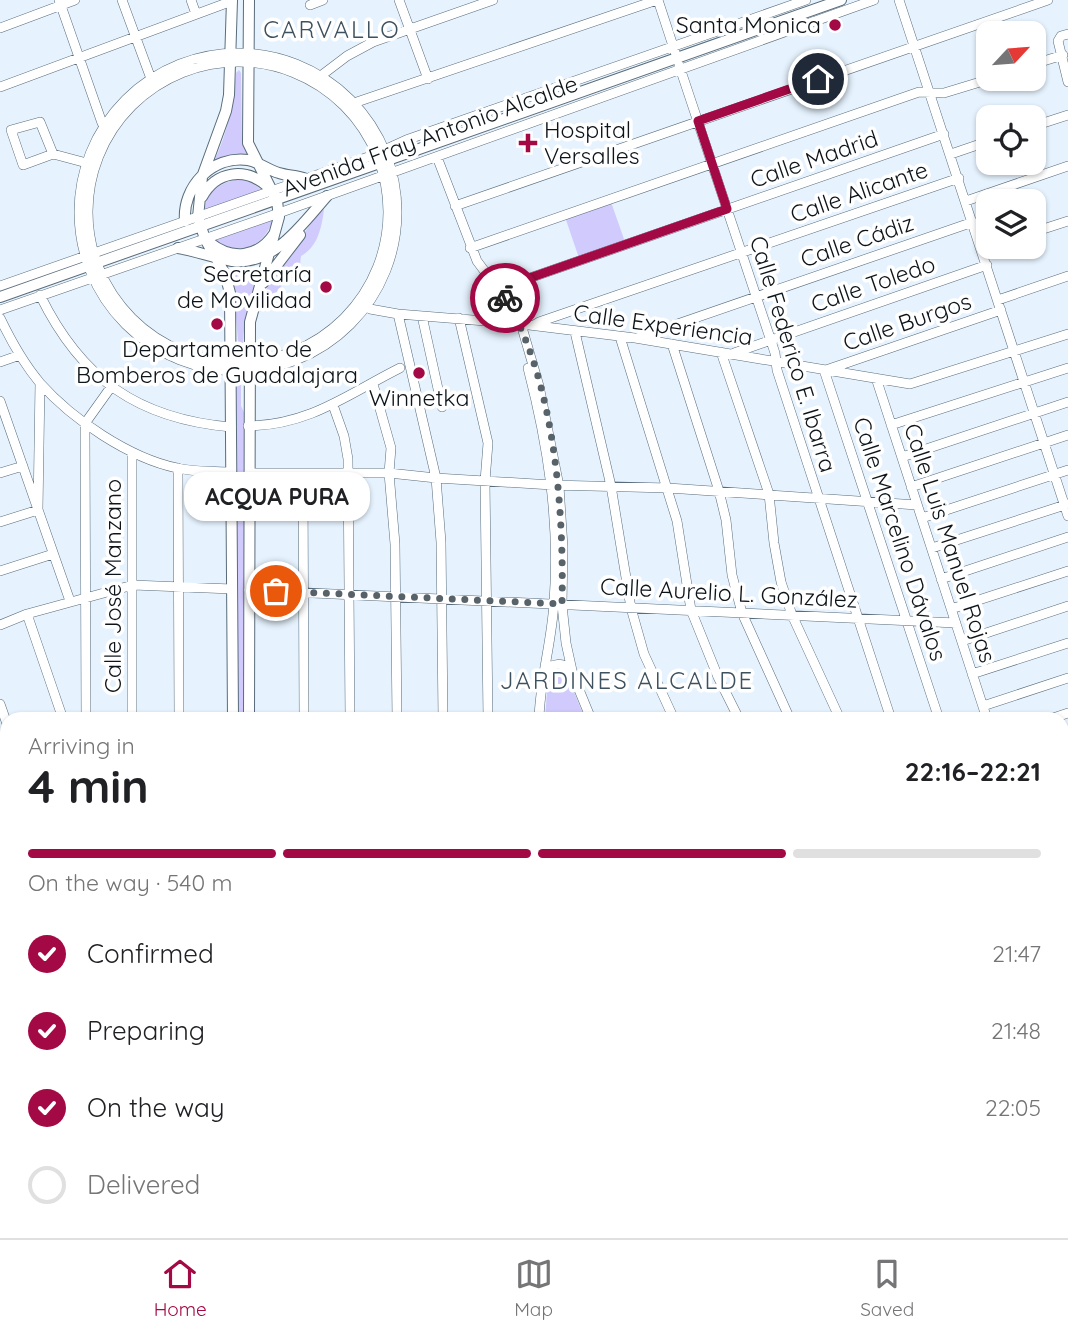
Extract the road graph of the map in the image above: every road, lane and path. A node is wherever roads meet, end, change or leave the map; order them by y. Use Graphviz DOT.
graph roads {
  1 [pos="75,0"];
  2 [pos="122,0"];
  3 [pos="191,0"];
  4 [pos="232,0"];
  5 [pos="249,0"];
  6 [pos="323,0"];
  7 [pos="399,0"];
  8 [pos="493,0"];
  9 [pos="658,0"];
  10 [pos="806,0"];
  11 [pos="841,0"];
  12 [pos="874,0"];
  13 [pos="899,0"];
  14 [pos="1048,0"];
  15 [pos="59,3"];
  16 [pos="310,5"];
  17 [pos="196,14"];
  18 [pos="0,28"];
  19 [pos="410,29"];
  20 [pos="1068,34"];
  21 [pos="136,37"];
  22 [pos="915,46"];
  23 [pos="1063,55"];
  24 [pos="677,57"];
  25 [pos="79,58"];
  26 [pos="231,60"];
  27 [pos="1046,60"];
  28 [pos="248,61"];
  29 [pos="150,76"];
  30 [pos="318,79"];
  31 [pos="428,79"];
  32 [pos="1068,82"];
  33 [pos="976,83"];
  34 [pos="0,87"];
  35 [pos="931,93"];
  36 [pos="349,105"];
  37 [pos="1068,115"];
  38 [pos="698,121"];
  39 [pos="1046,122"];
  40 [pos="105,125"];
  41 [pos="944,134"];
  42 [pos="976,145"];
  43 [pos="53,154"];
  44 [pos="951,154"];
  45 [pos="437,156"];
  46 [pos="378,158"];
  47 [pos="83,162"];
  48 [pos="257,163"];
  49 [pos="712,164"];
  50 [pos="1068,166"];
  51 [pos="384,176"];
  52 [pos="202,177"];
  53 [pos="959,178"];
  54 [pos="306,179"];
  55 [pos="274,196"];
  56 [pos="327,196"];
  57 [pos="202,197"];
  58 [pos="966,201"];
  59 [pos="455,206"];
  60 [pos="727,209"];
  61 [pos="279,213"];
  62 [pos="305,220"];
  63 [pos="1068,220"];
  64 [pos="185,222"];
  65 [pos="199,222"];
  66 [pos="973,222"];
  67 [pos="976,228"];
  68 [pos="1046,228"];
  69 [pos="275,232"];
  70 [pos="205,239"];
  71 [pos="178,248"];
  72 [pos="470,248"];
  73 [pos="271,251"];
  74 [pos="742,253"];
  75 [pos="216,258"];
  76 [pos="987,259"];
  77 [pos="97,264"];
  78 [pos="987,265"];
  79 [pos="1068,276"];
  80 [pos="0,286"];
  81 [pos="498,289"];
  82 [pos="257,291"];
  83 [pos="40,295"];
  84 [pos="0,297"];
  85 [pos="757,297"];
  86 [pos="1000,305"];
  87 [pos="370,309"];
  88 [pos="0,310"];
  89 [pos="398,314"];
  90 [pos="422,316"];
  91 [pos="0,318"];
  92 [pos="459,318"];
  93 [pos="517,321"];
  94 [pos="534,326"];
  95 [pos="575,332"];
  96 [pos="1068,334"];
  97 [pos="620,337"];
  98 [pos="635,338"];
  99 [pos="771,340"];
  100 [pos="672,344"];
  101 [pos="1014,350"];
  102 [pos="721,352"];
  103 [pos="732,354"];
  104 [pos="20,355"];
  105 [pos="0,362"];
  106 [pos="230,362"];
  107 [pos="249,362"];
  108 [pos="776,362"];
  109 [pos="400,368"];
  110 [pos="1068,368"];
  111 [pos="824,370"];
  112 [pos="876,378"];
  113 [pos="1025,382"];
  114 [pos="40,383"];
  115 [pos="373,383"];
  116 [pos="111,387"];
  117 [pos="0,401"];
  118 [pos="1068,402"];
  119 [pos="333,405"];
  120 [pos="442,407"];
  121 [pos="1035,413"];
  122 [pos="86,422"];
  123 [pos="891,425"];
  124 [pos="248,426"];
  125 [pos="231,427"];
  126 [pos="1068,435"];
  127 [pos="1044,443"];
  128 [pos="132,452"];
  129 [pos="902,457"];
  130 [pos="23,466"];
  131 [pos="178,468"];
  132 [pos="1068,470"];
  133 [pos="231,472"];
  134 [pos="348,472"];
  135 [pos="0,473"];
  136 [pos="249,473"];
  137 [pos="303,473"];
  138 [pos="389,473"];
  139 [pos="1054,474"];
  140 [pos="436,478"];
  141 [pos="485,481"];
  142 [pos="555,485"];
  143 [pos="611,486"];
  144 [pos="911,486"];
  145 [pos="668,488"];
  146 [pos="719,491"];
  147 [pos="769,494"];
  148 [pos="818,498"];
  149 [pos="867,502"];
  150 [pos="1066,504"];
  151 [pos="918,505"];
  152 [pos="38,510"];
  153 [pos="1068,516"];
  154 [pos="922,518"];
  155 [pos="0,522"];
  156 [pos="1068,537"];
  157 [pos="932,548"];
  158 [pos="53,554"];
  159 [pos="0,571"];
  160 [pos="1068,571"];
  161 [pos="941,579"];
  162 [pos="133,585"];
  163 [pos="178,586"];
  164 [pos="232,589"];
  165 [pos="249,590"];
  166 [pos="302,592"];
  167 [pos="349,595"];
  168 [pos="86,597"];
  169 [pos="396,597"];
  170 [pos="442,599"];
  171 [pos="71,601"];
  172 [pos="488,601"];
  173 [pos="558,604"];
  174 [pos="1068,606"];
  175 [pos="631,608"];
  176 [pos="951,609"];
  177 [pos="691,610"];
  178 [pos="742,613"];
  179 [pos="27,614"];
  180 [pos="792,615"];
  181 [pos="858,618"];
  182 [pos="907,621"];
  183 [pos="956,623"];
  184 [pos="0,625"];
  185 [pos="961,641"];
  186 [pos="1068,643"];
  187 [pos="972,674"];
  188 [pos="542,675"];
  189 [pos="573,675"];
  190 [pos="1068,678"];
  191 [pos="983,706"];
  192 [pos="61,712"];
  193 [pos="86,712"];
  194 [pos="132,712"];
  195 [pos="179,712"];
  196 [pos="233,712"];
  197 [pos="249,712"];
  198 [pos="304,712"];
  199 [pos="350,712"];
  200 [pos="397,712"];
  201 [pos="443,712"];
  202 [pos="488,712"];
  203 [pos="539,712"];
  204 [pos="588,712"];
  205 [pos="671,712"];
  206 [pos="736,712"];
  207 [pos="787,712"];
  208 [pos="837,712"];
  209 [pos="889,712"];
  210 [pos="937,712"];
  211 [pos="985,712"];
  1 -- 15 [label="street"];
  2 -- 21 [label="street"];
  3 -- 17 [label="street"];
  4 -- 17 [label="street"];
  4 -- 26 [label="main road"];
  5 -- 28 [label="main road"];
  6 -- 16 [label="street"];
  7 -- 19 [label="street"];
  8 -- 19 [label="street"];
  9 -- 24 [label="street, Calle Federico E. Ibarra"];
  9 -- 31 [label="street"];
  10 -- 24 [label="street, Avenida Fray Antonio Alcalde"];
  11 -- 24 [label="main road, Avenida Fray Antonio Alcalde"];
  12 -- 24 [label="street, Avenida Fray Antonio Alcalde"];
  13 -- 22 [label="street"];
  14 -- 22 [label="street"];
  15 -- 18 [label="street"];
  15 -- 25 [label="street"];
  17 -- 21 [label="street"];
  19 -- 30 [label="street"];
  19 -- 31 [label="street"];
  20 -- 23 [label="street"];
  21 -- 25 [label="street"];
  21 -- 29 [label="street"];
  22 -- 35 [label="street"];
  22 -- 38 [label="street"];
  23 -- 27 [label="street"];
  23 -- 32 [label="street"];
  24 -- 38 [label="street, Calle Federico E. Ibarra"];
  24 -- 45 [label="street, Avenida Fray Antonio Alcalde"];
  24 -- 46 [label="main road, Avenida Fray Antonio Alcalde"];
  25 -- 34 [label="street"];
  25 -- 40 [label="street"];
  26 -- 28 [label="street"];
  26 -- 29 [label="street"];
  26 -- 40 [label="street"];
  26 -- 52 [label="main road"];
  28 -- 30 [label="street"];
  28 -- 48 [label="main road"];
  29 -- 40 [label="street"];
  30 -- 36 [label="street"];
  31 -- 36 [label="street"];
  33 -- 35 [label="street"];
  35 -- 41 [label="street"];
  35 -- 49 [label="street"];
  36 -- 46 [label="street"];
  37 -- 39 [label="street"];
  38 -- 49 [label="street, Calle Federico E. Ibarra"];
  38 -- 59 [label="street"];
  40 -- 47 [label="street"];
  40 -- 77 [label="street"];
  41 -- 44 [label="street"];
  41 -- 60 [label="street, Calle Madrid"];
  42 -- 44 [label="street"];
  43 -- 43 [label="street"];
  43 -- 47 [label="street"];
  44 -- 53 [label="street"];
  45 -- 51 [label="street, Avenida Fray Antonio Alcalde"];
  45 -- 59 [label="street"];
  46 -- 51 [label="street"];
  46 -- 54 [label="street, Avenida Fray Antonio Alcalde"];
  46 -- 55 [label="main road"];
  47 -- 77 [label="street"];
  48 -- 52 [label="main road"];
  48 -- 54 [label="main road"];
  48 -- 55 [label="main road"];
  49 -- 60 [label="street, Calle Federico E. Ibarra"];
  49 -- 72 [label="street"];
  50 -- 58 [label="street"];
  51 -- 56 [label="street, Avenida Fray Antonio Alcalde"];
  51 -- 87 [label="street"];
  51 -- 107 [label="street"];
  52 -- 57 [label="main road"];
  52 -- 64 [label="main road"];
  53 -- 58 [label="street"];
  53 -- 74 [label="street, Calle Alicante"];
  54 -- 55 [label="street, Avenida Fray Antonio Alcalde"];
  55 -- 57 [label="main road"];
  55 -- 61 [label="main road"];
  55 -- 65 [label="main road"];
  56 -- 61 [label="street, Avenida Fray Antonio Alcalde"];
  56 -- 62 [label="main road"];
  57 -- 65 [label="main road"];
  58 -- 66 [label="street"];
  59 -- 72 [label="street"];
  60 -- 74 [label="street, Calle Federico E. Ibarra"];
  60 -- 81 [label="street, Calle Madrid"];
  61 -- 69 [label="main road"];
  61 -- 70 [label="street, Avenida Fray Antonio Alcalde"];
  62 -- 73 [label="main road"];
  62 -- 82 [label="main road"];
  63 -- 68 [label="street"];
  64 -- 65 [label="street, Avenida Fray Antonio Alcalde"];
  64 -- 77 [label="street, Avenida Fray Antonio Alcalde"];
  65 -- 70 [label="main road"];
  65 -- 77 [label="main road"];
  66 -- 67 [label="street"];
  66 -- 85 [label="street, Calle Cádiz"];
  69 -- 70 [label="main road"];
  69 -- 73 [label="main road"];
  70 -- 71 [label="street, Avenida Fray Antonio Alcalde"];
  70 -- 75 [label="main road"];
  71 -- 75 [label="main road"];
  71 -- 77 [label="street, Avenida Fray Antonio Alcalde"];
  72 -- 81 [label="street"];
  73 -- 75 [label="main road"];
  73 -- 82 [label="main road"];
  74 -- 85 [label="street, Calle Federico E. Ibarra"];
  74 -- 94 [label="street, Calle Alicante"];
  75 -- 106 [label="main road"];
  76 -- 78 [label="street"];
  77 -- 80 [label="street, Avenida Fray Antonio Alcalde"];
  77 -- 83 [label="street, Avenida Fray Antonio Alcalde"];
  77 -- 84 [label="main road, Avenida Fray Antonio Alcalde"];
  77 -- 106 [label="street"];
  78 -- 86 [label="street"];
  78 -- 99 [label="street, Calle Toledo"];
  79 -- 86 [label="street, Calle Burgos"];
  81 -- 93 [label="street"];
  82 -- 107 [label="main road"];
  83 -- 88 [label="street, Avenida Fray Antonio Alcalde"];
  83 -- 116 [label="street"];
  85 -- 98 [label="street, Calle Cádiz"];
  85 -- 99 [label="street, Calle Federico E. Ibarra"];
  86 -- 101 [label="street"];
  86 -- 111 [label="street, Calle Burgos"];
  87 -- 89 [label="street, Calle Experiencia"];
  87 -- 107 [label="street"];
  89 -- 90 [label="street, Calle Experiencia"];
  89 -- 140 [label="street"];
  90 -- 92 [label="street, Calle Experiencia"];
  90 -- 120 [label="street"];
  91 -- 104 [label="street"];
  92 -- 93 [label="street, Calle Experiencia"];
  92 -- 141 [label="street"];
  93 -- 94 [label="street, Calle Experiencia"];
  93 -- 142 [label="street"];
  94 -- 95 [label="street, Calle Experiencia"];
  95 -- 97 [label="street, Calle Experiencia"];
  95 -- 143 [label="street"];
  96 -- 101 [label="street, Calle Experiencia"];
  97 -- 98 [label="street, Calle Experiencia"];
  97 -- 145 [label="street"];
  98 -- 100 [label="street, Calle Experiencia"];
  99 -- 103 [label="street, Calle Toledo"];
  99 -- 108 [label="street, Calle Federico E. Ibarra"];
  100 -- 102 [label="street, Calle Experiencia"];
  100 -- 146 [label="street"];
  101 -- 112 [label="street, Calle Experiencia"];
  101 -- 113 [label="street"];
  102 -- 103 [label="street, Calle Experiencia"];
  102 -- 147 [label="street"];
  103 -- 108 [label="street, Calle Experiencia"];
  104 -- 105 [label="street"];
  104 -- 114 [label="street"];
  106 -- 107 [label="street"];
  106 -- 125 [label="main road"];
  107 -- 124 [label="main road"];
  108 -- 111 [label="street, Calle Experiencia"];
  108 -- 148 [label="street, Calle Federico E. Ibarra"];
  109 -- 115 [label="street"];
  110 -- 113 [label="street"];
  111 -- 112 [label="street, Calle Experiencia"];
  111 -- 149 [label="street, Calle Marcelino Dávalos"];
  112 -- 123 [label="street, Calle Luis Manuel Rojas"];
  113 -- 121 [label="street"];
  113 -- 123 [label="street"];
  114 -- 122 [label="street"];
  114 -- 152 [label="street"];
  115 -- 119 [label="street"];
  115 -- 138 [label="street"];
  116 -- 122 [label="street"];
  116 -- 125 [label="street"];
  117 -- 130 [label="street"];
  118 -- 121 [label="street"];
  119 -- 124 [label="street"];
  119 -- 134 [label="street"];
  121 -- 127 [label="street"];
  121 -- 129 [label="street"];
  122 -- 128 [label="street"];
  122 -- 168 [label="street"];
  123 -- 129 [label="street, Calle Luis Manuel Rojas"];
  124 -- 136 [label="main road"];
  125 -- 133 [label="main road"];
  126 -- 127 [label="street"];
  127 -- 139 [label="street"];
  127 -- 144 [label="street"];
  128 -- 131 [label="street"];
  128 -- 162 [label="street, Calle José Manzano"];
  129 -- 144 [label="street, Calle Luis Manuel Rojas"];
  130 -- 135 [label="street"];
  130 -- 152 [label="street"];
  131 -- 133 [label="street"];
  131 -- 163 [label="street"];
  132 -- 139 [label="street"];
  133 -- 164 [label="main road"];
  134 -- 137 [label="street"];
  134 -- 138 [label="street"];
  134 -- 167 [label="street"];
  136 -- 137 [label="street"];
  136 -- 165 [label="main road"];
  137 -- 166 [label="street"];
  138 -- 140 [label="street"];
  138 -- 169 [label="street"];
  139 -- 150 [label="street"];
  139 -- 154 [label="street"];
  140 -- 141 [label="street"];
  140 -- 170 [label="street"];
  141 -- 142 [label="street"];
  141 -- 172 [label="street"];
  142 -- 143 [label="street"];
  142 -- 173 [label="street"];
  143 -- 145 [label="street"];
  143 -- 175 [label="street"];
  144 -- 151 [label="street, Calle Luis Manuel Rojas"];
  145 -- 146 [label="street"];
  145 -- 177 [label="street"];
  146 -- 147 [label="street"];
  146 -- 178 [label="street"];
  147 -- 148 [label="street"];
  147 -- 180 [label="street"];
  148 -- 149 [label="street"];
  148 -- 181 [label="street, Calle Federico E. Ibarra"];
  149 -- 151 [label="street"];
  149 -- 182 [label="street, Calle Marcelino Dávalos"];
  150 -- 153 [label="street"];
  150 -- 157 [label="street"];
  151 -- 154 [label="street, Calle Luis Manuel Rojas"];
  152 -- 155 [label="street"];
  152 -- 158 [label="street"];
  154 -- 157 [label="street, Calle Luis Manuel Rojas"];
  156 -- 161 [label="street"];
  157 -- 161 [label="street, Calle Luis Manuel Rojas"];
  158 -- 159 [label="street"];
  158 -- 171 [label="street"];
  160 -- 176 [label="street"];
  161 -- 176 [label="street, Calle Luis Manuel Rojas"];
  162 -- 163 [label="street"];
  162 -- 168 [label="street"];
  162 -- 194 [label="street, Calle José Manzano"];
  163 -- 164 [label="street"];
  163 -- 195 [label="street"];
  164 -- 196 [label="main road"];
  165 -- 166 [label="street, Calle Aurelio L. González"];
  165 -- 197 [label="main road"];
  166 -- 167 [label="street, Calle Aurelio L. González"];
  166 -- 198 [label="street"];
  167 -- 169 [label="street, Calle Aurelio L. González"];
  167 -- 199 [label="street"];
  168 -- 171 [label="street"];
  168 -- 193 [label="street"];
  169 -- 170 [label="street, Calle Aurelio L. González"];
  169 -- 200 [label="street"];
  170 -- 172 [label="street, Calle Aurelio L. González"];
  170 -- 201 [label="street"];
  171 -- 179 [label="street"];
  172 -- 173 [label="street, Calle Aurelio L. González"];
  172 -- 202 [label="street"];
  173 -- 175 [label="street, Calle Aurelio L. González"];
  173 -- 188 [label="street"];
  173 -- 189 [label="street"];
  174 -- 185 [label="street"];
  175 -- 177 [label="street, Calle Aurelio L. González"];
  175 -- 205 [label="street"];
  176 -- 183 [label="street, Calle Luis Manuel Rojas"];
  177 -- 178 [label="street, Calle Aurelio L. González"];
  177 -- 206 [label="street"];
  178 -- 180 [label="street, Calle Aurelio L. González"];
  178 -- 207 [label="street"];
  179 -- 184 [label="street"];
  179 -- 192 [label="street"];
  180 -- 181 [label="street, Calle Aurelio L. González"];
  180 -- 208 [label="street"];
  181 -- 182 [label="street, Calle Aurelio L. González"];
  181 -- 209 [label="street, Calle Federico E. Ibarra"];
  182 -- 183 [label="street, Calle Aurelio L. González"];
  182 -- 210 [label="street, Calle Marcelino Dávalos"];
  183 -- 185 [label="street, Calle Luis Manuel Rojas"];
  185 -- 187 [label="street, Calle Luis Manuel Rojas"];
  186 -- 187 [label="street"];
  187 -- 191 [label="street, Calle Luis Manuel Rojas"];
  188 -- 189 [label="street"];
  188 -- 203 [label="street"];
  189 -- 204 [label="street"];
  190 -- 191 [label="street"];
  191 -- 211 [label="street, Calle Luis Manuel Rojas"];
}
